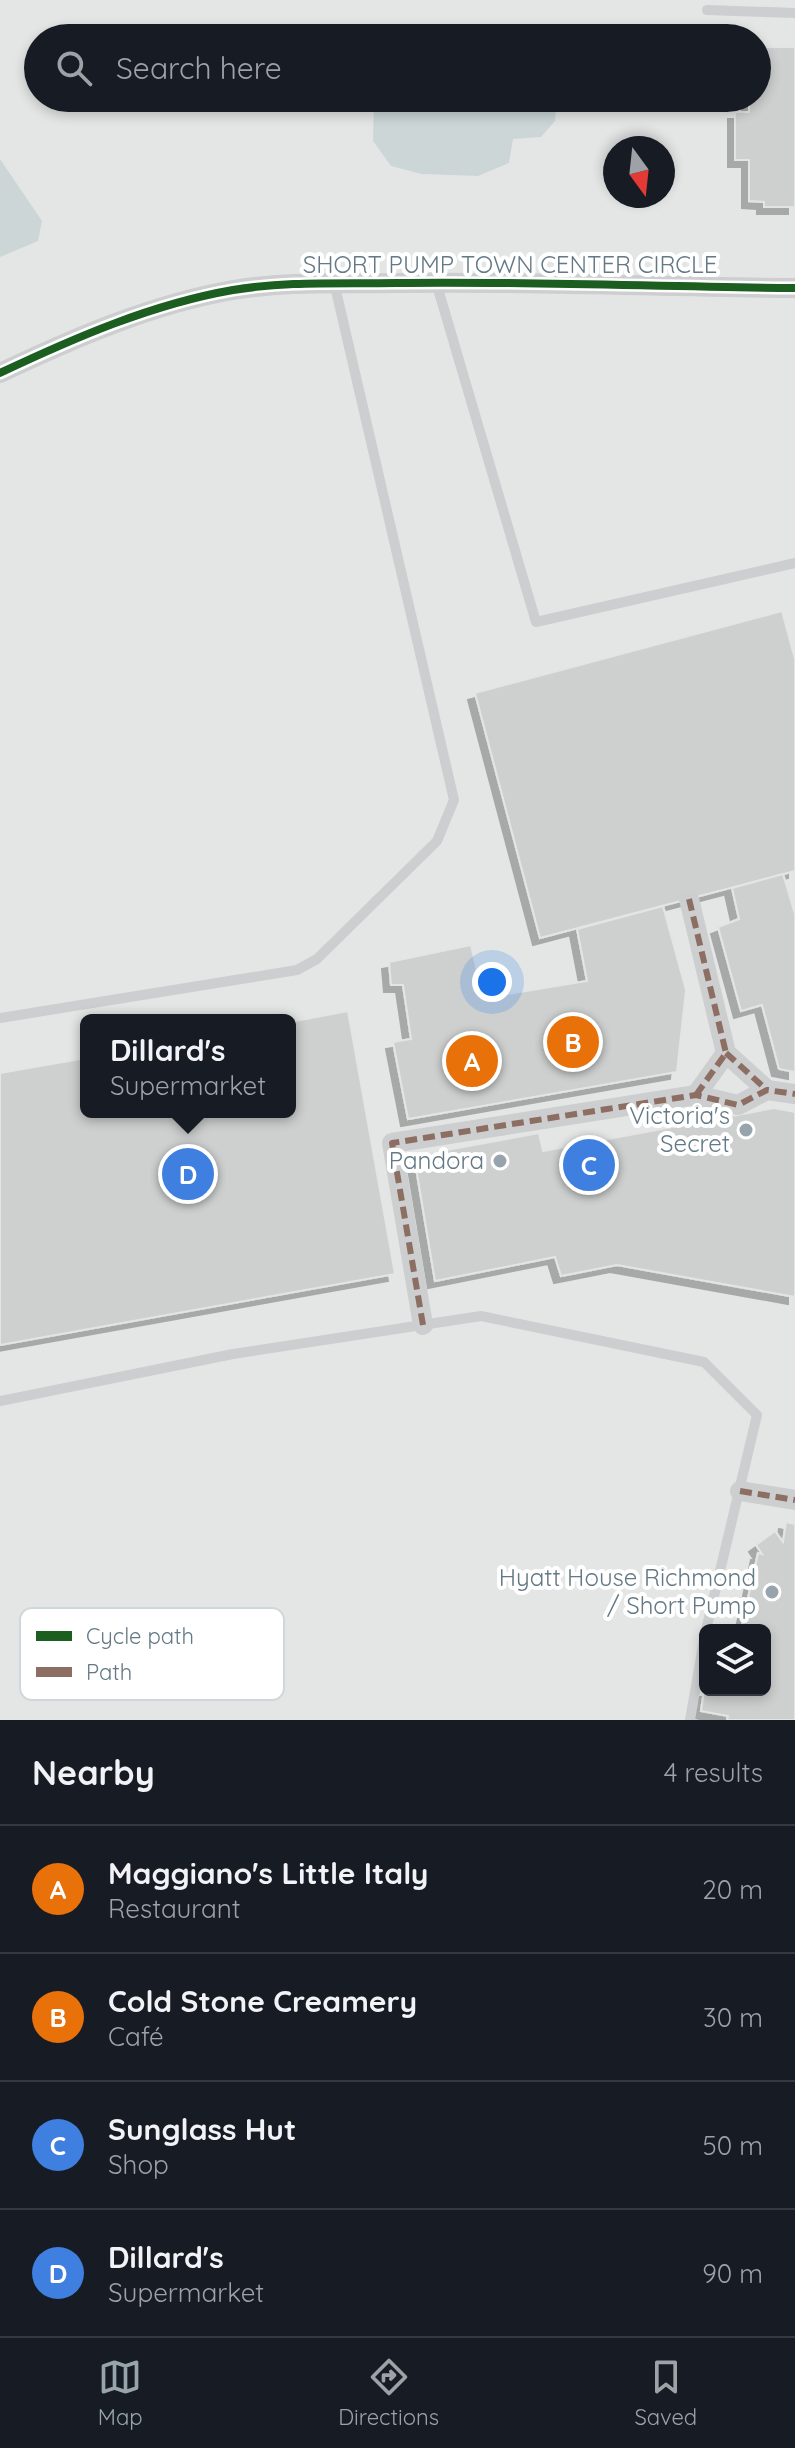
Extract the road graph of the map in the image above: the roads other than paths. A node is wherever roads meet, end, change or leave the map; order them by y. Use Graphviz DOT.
graph roads {
  1 [pos="707,10"];
  2 [pos="795,13"];
  3 [pos="334,282"];
  4 [pos="436,282"];
  5 [pos="795,288"];
  6 [pos="0,373"];
  7 [pos="795,563"];
  8 [pos="689,899"];
  9 [pos="0,1018"];
  10 [pos="726,1053"];
  11 [pos="767,1090"];
  12 [pos="795,1094"];
  13 [pos="696,1095"];
  14 [pos="423,1325"];
  15 [pos="0,1401"];
  16 [pos="740,1491"];
  17 [pos="795,1500"];
  18 [pos="707,1624"];
  19 [pos="699,1667"];
  20 [pos="690,1720"];
  1 -- 2 [label="lane"];
  3 -- 4 [label="street, SHORT PUMP TOWN CENTER CIRCLE"];
  3 -- 6 [label="street, SHORT PUMP TOWN CENTER CIRCLE"];
  3 -- 9 [label="lane"];
  4 -- 5 [label="street, SHORT PUMP TOWN CENTER CIRCLE"];
  4 -- 7 [label="lane"];
  8 -- 10 [label="street"];
  10 -- 11 [label="street"];
  10 -- 13 [label="street"];
  11 -- 12 [label="street"];
  11 -- 13 [label="street"];
  13 -- 14 [label="street"];
  14 -- 15 [label="lane"];
  14 -- 16 [label="lane"];
  16 -- 17 [label="street"];
  16 -- 18 [label="lane"];
  19 -- 20 [label="lane"];
}
